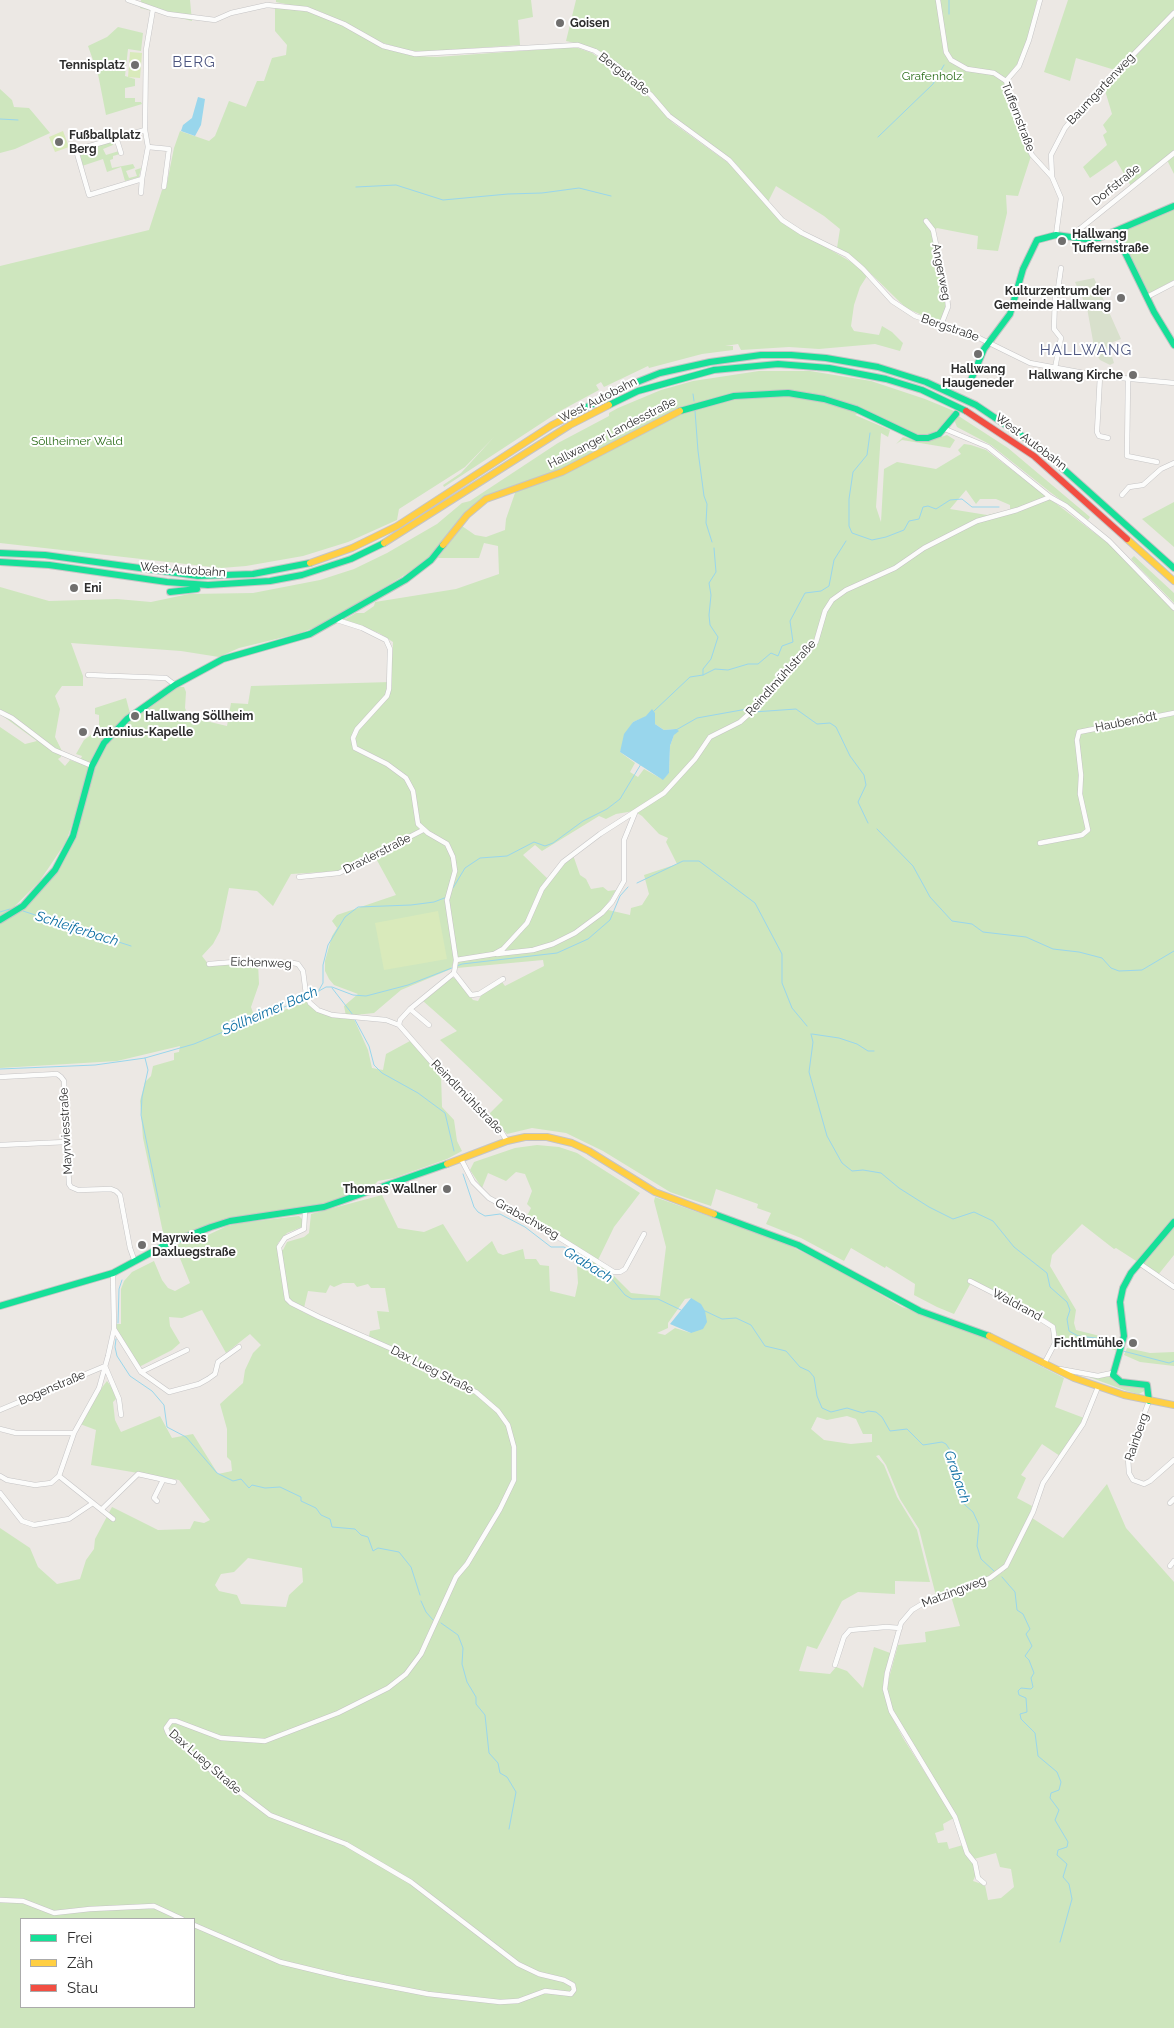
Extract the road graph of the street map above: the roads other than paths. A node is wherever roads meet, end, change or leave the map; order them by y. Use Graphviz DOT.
graph roads {
  1 [pos="128,0"];
  2 [pos="938,0"];
  3 [pos="1040,0"];
  4 [pos="268,2"];
  5 [pos="153,10"];
  6 [pos="1174,13"];
  7 [pos="1006,81"];
  8 [pos="145,130"];
  9 [pos="116,137"];
  10 [pos="73,143"];
  11 [pos="148,147"];
  12 [pos="76,150"];
  13 [pos="121,153"];
  14 [pos="1174,153"];
  15 [pos="1052,177"];
  16 [pos="142,179"];
  17 [pos="164,187"];
  18 [pos="141,193"];
  19 [pos="1174,206"];
  20 [pos="926,221"];
  21 [pos="1115,232"];
  22 [pos="1056,235"];
  23 [pos="1075,237"];
  24 [pos="1061,268"];
  25 [pos="1174,283"];
  26 [pos="1147,297"];
  27 [pos="941,325"];
  28 [pos="988,343"];
  29 [pos="1174,344"];
  30 [pos="1056,368"];
  31 [pos="1100,376"];
  32 [pos="1128,378"];
  33 [pos="1174,383"];
  34 [pos="968,387"];
  35 [pos="956,414"];
  36 [pos="945,429"];
  37 [pos="1108,438"];
  38 [pos="1156,462"];
  39 [pos="1174,463"];
  40 [pos="1122,495"];
  41 [pos="1050,496"];
  42 [pos="0,553"];
  43 [pos="0,562"];
  44 [pos="1174,568"];
  45 [pos="1174,581"];
  46 [pos="208,585"];
  47 [pos="170,592"];
  48 [pos="1174,608"];
  49 [pos="337,620"];
  50 [pos="88,675"];
  51 [pos="175,685"];
  52 [pos="0,712"];
  53 [pos="1174,713"];
  54 [pos="92,766"];
  55 [pos="635,812"];
  56 [pos="423,830"];
  57 [pos="1040,844"];
  58 [pos="299,877"];
  59 [pos="0,920"];
  60 [pos="494,954"];
  61 [pos="209,964"];
  62 [pos="455,966"];
  63 [pos="503,979"];
  64 [pos="410,1008"];
  65 [pos="429,1025"];
  66 [pos="400,1026"];
  67 [pos="0,1077"];
  68 [pos="507,1141"];
  69 [pos="66,1142"];
  70 [pos="0,1145"];
  71 [pos="461,1159"];
  72 [pos="305,1211"];
  73 [pos="1174,1222"];
  74 [pos="644,1234"];
  75 [pos="135,1262"];
  76 [pos="1140,1263"];
  77 [pos="113,1273"];
  78 [pos="970,1281"];
  79 [pos="1174,1287"];
  80 [pos="0,1306"];
  81 [pos="114,1329"];
  82 [pos="239,1347"];
  83 [pos="186,1350"];
  84 [pos="1044,1364"];
  85 [pos="105,1366"];
  86 [pos="1054,1369"];
  87 [pos="140,1372"];
  88 [pos="1112,1373"];
  89 [pos="1098,1387"];
  90 [pos="1149,1401"];
  91 [pos="1174,1405"];
  92 [pos="0,1410"];
  93 [pos="121,1415"];
  94 [pos="0,1429"];
  95 [pos="74,1433"];
  96 [pos="1174,1460"];
  97 [pos="0,1476"];
  98 [pos="59,1476"];
  99 [pos="163,1480"];
  100 [pos="174,1482"];
  101 [pos="0,1493"];
  102 [pos="157,1501"];
  103 [pos="93,1503"];
  104 [pos="102,1509"];
  105 [pos="113,1519"];
  106 [pos="1174,1561"];
  107 [pos="1170,1566"];
  108 [pos="900,1628"];
  109 [pos="834,1665"];
  110 [pos="984,1882"];
  111 [pos="0,1900"];
  112 [pos="180,1918"];
  113 [pos="195,1925"];
  1 -- 5 [label="street, Bergstraße"];
  2 -- 7 [label="street, Tuffernstraße"];
  3 -- 7 [label="street"];
  4 -- 5 [label="street, Bergstraße"];
  4 -- 27 [label="street, Bergstraße"];
  5 -- 8 [label="street"];
  6 -- 15 [label="street, Baumgartenweg"];
  7 -- 15 [label="street, Tuffernstraße"];
  8 -- 9 [label="street"];
  8 -- 11 [label="street"];
  9 -- 12 [label="street"];
  9 -- 13 [label="street"];
  10 -- 12 [label="street"];
  11 -- 16 [label="street"];
  11 -- 17 [label="street"];
  12 -- 16 [label="street"];
  14 -- 23 [label="street, Dorfstraße"];
  15 -- 22 [label="street, Tuffernstraße"];
  16 -- 18 [label="street"];
  19 -- 21 [label="main road"];
  20 -- 27 [label="street, Angerweg"];
  21 -- 23 [label="main road"];
  21 -- 26 [label="main road"];
  22 -- 23 [label="main road"];
  22 -- 28 [label="main road"];
  24 -- 30 [label="street"];
  25 -- 26 [label="street"];
  26 -- 29 [label="main road"];
  27 -- 28 [label="street, Bergstraße"];
  28 -- 30 [label="street, Bergstraße"];
  28 -- 34 [label="main road"];
  30 -- 31 [label="street, Bergstraße"];
  31 -- 32 [label="street, Bergstraße"];
  31 -- 37 [label="street"];
  32 -- 33 [label="street, Bergstraße"];
  32 -- 38 [label="street"];
  35 -- 36 [label="main road"];
  36 -- 41 [label="street"];
  36 -- 49 [label="main road, Hallwanger Landesstraße"];
  39 -- 40 [label="street"];
  41 -- 48 [label="street"];
  41 -- 55 [label="street, Reindlmühlstraße"];
  42 -- 44 [label="main road, West Autobahn"];
  43 -- 46 [label="main road, West Autobahn"];
  45 -- 46 [label="main road, West Autobahn"];
  46 -- 47 [label="main road"];
  49 -- 51 [label="main road, Hallwanger Landesstraße"];
  49 -- 56 [label="street, Draxlerstraße"];
  50 -- 51 [label="street"];
  51 -- 54 [label="main road, Hallwanger Landesstraße"];
  52 -- 54 [label="street"];
  53 -- 57 [label="street, Haubenödt"];
  54 -- 59 [label="main road, Hallwanger Landesstraße"];
  55 -- 60 [label="street, Reindlmühlstraße"];
  55 -- 60 [label="street"];
  56 -- 58 [label="street, Draxlerstraße"];
  56 -- 62 [label="street, Draxlerstraße"];
  60 -- 62 [label="street, Reindlmühlstraße"];
  61 -- 66 [label="street, Eichenweg"];
  62 -- 63 [label="street"];
  62 -- 64 [label="street, Reindlmühlstraße"];
  64 -- 65 [label="street"];
  64 -- 66 [label="street, Reindlmühlstraße"];
  66 -- 68 [label="street, Reindlmühlstraße"];
  67 -- 69 [label="street, Mayrwiesstraße"];
  68 -- 71 [label="main road"];
  68 -- 84 [label="main road"];
  69 -- 70 [label="street"];
  69 -- 75 [label="street, Mayrwiesstraße"];
  71 -- 72 [label="main road"];
  71 -- 74 [label="street, Grabachweg"];
  72 -- 75 [label="main road"];
  72 -- 113 [label="street, Dax Lueg Straße"];
  73 -- 76 [label="main road"];
  75 -- 77 [label="main road"];
  76 -- 79 [label="street"];
  76 -- 88 [label="main road"];
  77 -- 80 [label="main road"];
  77 -- 81 [label="street"];
  78 -- 84 [label="street, Waldrand"];
  81 -- 85 [label="street"];
  81 -- 87 [label="street"];
  82 -- 87 [label="street"];
  83 -- 87 [label="street"];
  84 -- 86 [label="main road"];
  85 -- 92 [label="street, Bogenstraße"];
  85 -- 93 [label="street"];
  85 -- 95 [label="street"];
  86 -- 88 [label="street"];
  86 -- 89 [label="main road"];
  88 -- 90 [label="main road"];
  89 -- 90 [label="main road"];
  89 -- 108 [label="street, Matzingweg"];
  90 -- 91 [label="main road"];
  90 -- 96 [label="street, Rainberg"];
  94 -- 95 [label="street"];
  95 -- 98 [label="street"];
  97 -- 98 [label="street"];
  98 -- 103 [label="street"];
  99 -- 100 [label="street"];
  99 -- 102 [label="street"];
  99 -- 104 [label="street"];
  101 -- 103 [label="street"];
  103 -- 104 [label="street"];
  104 -- 105 [label="street"];
  106 -- 107 [label="street"];
  108 -- 109 [label="street"];
  108 -- 110 [label="street, Matzingweg"];
  111 -- 112 [label="street"];
}
